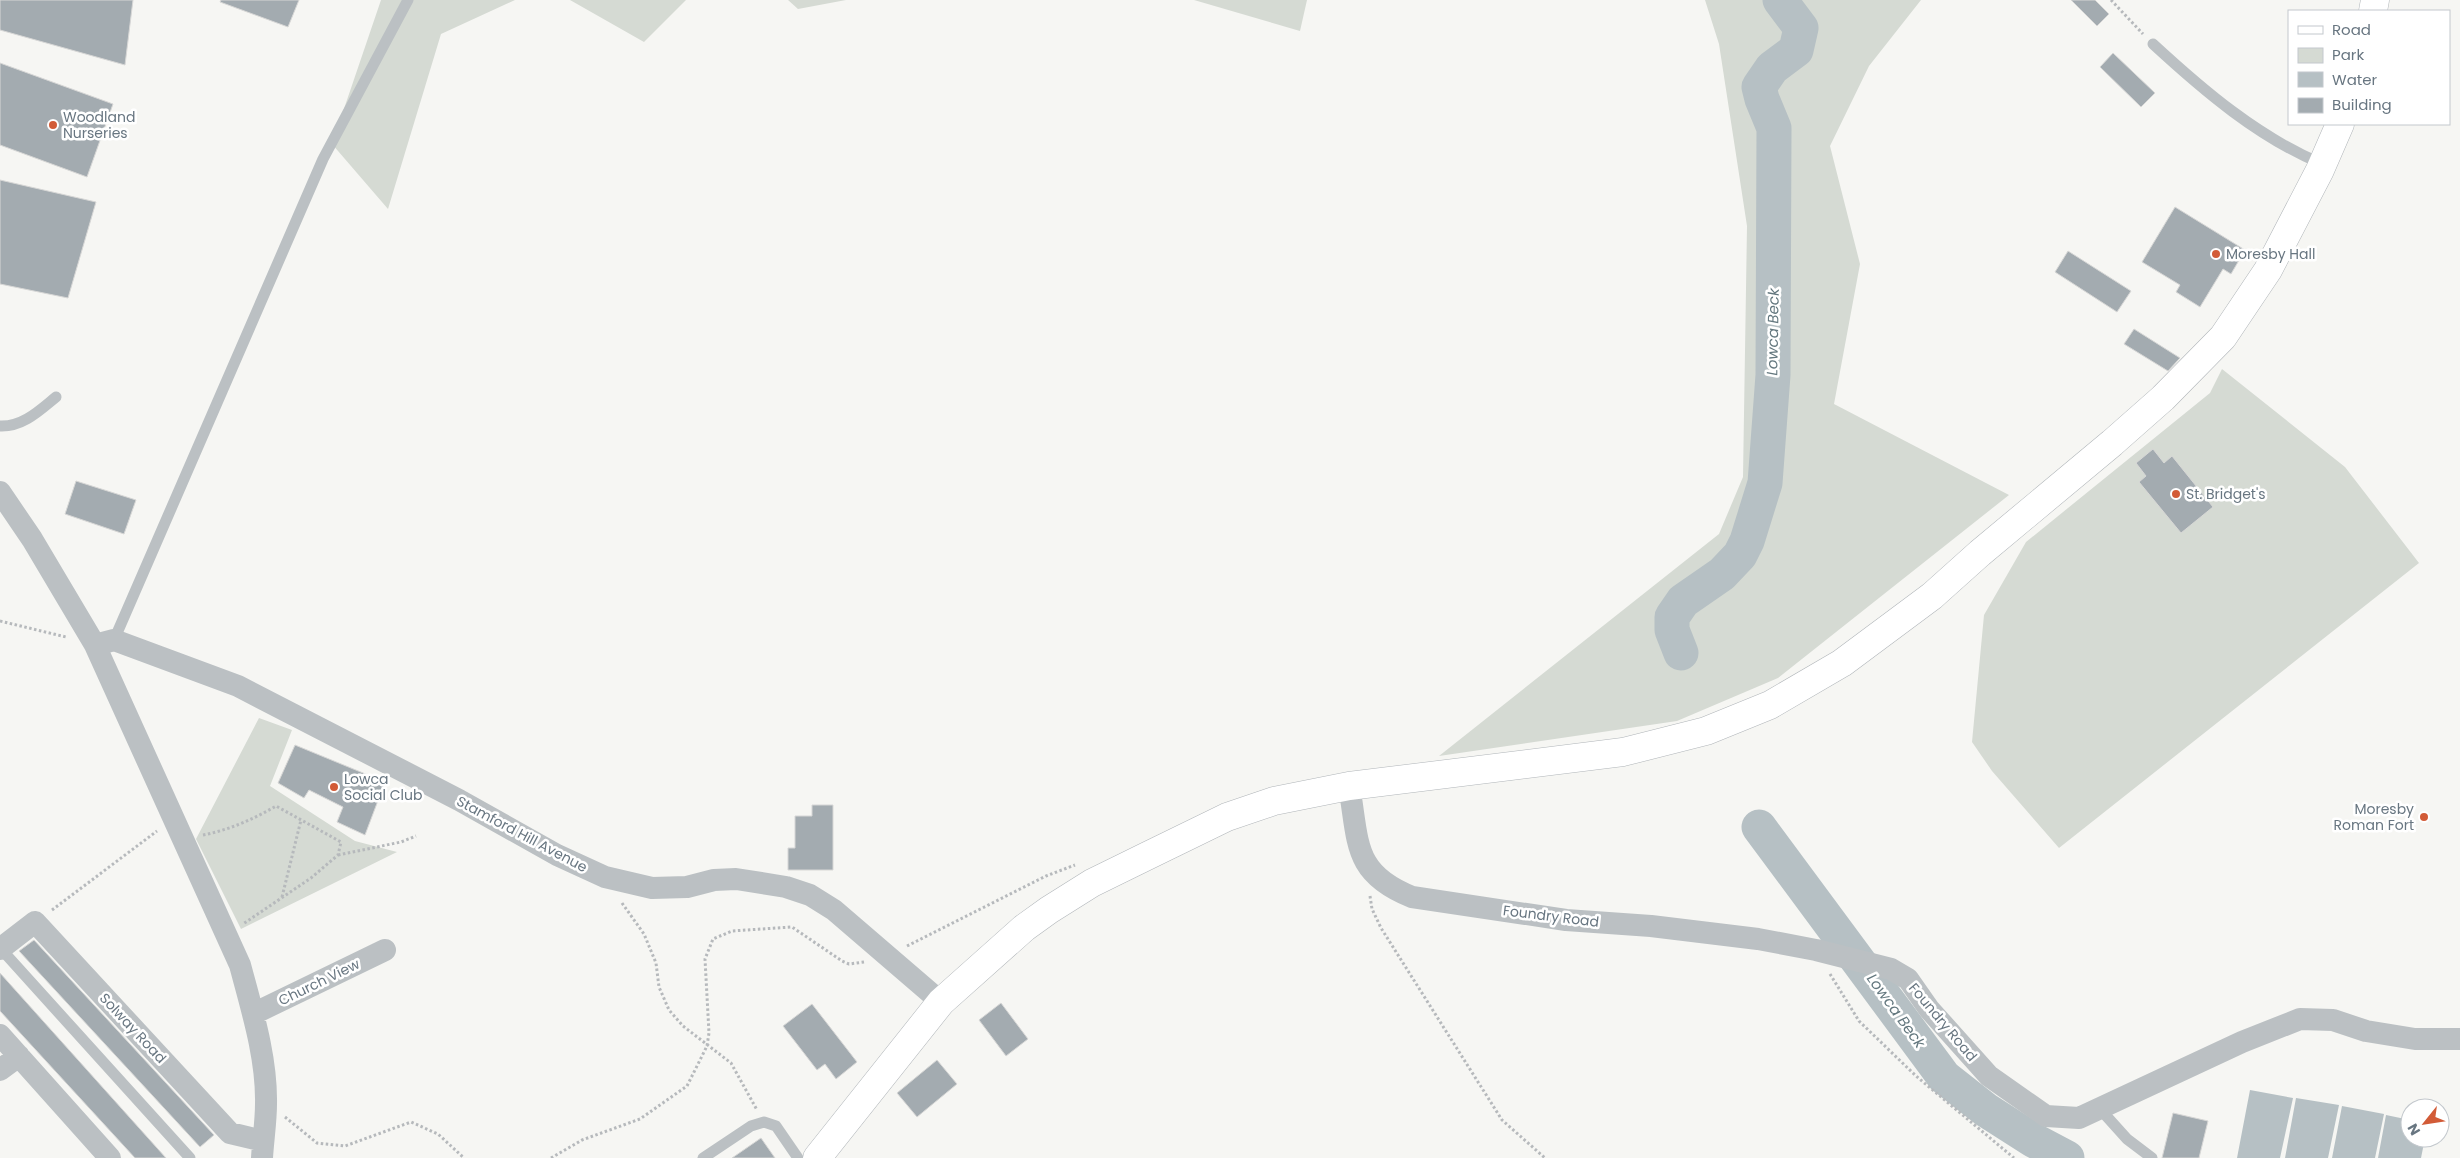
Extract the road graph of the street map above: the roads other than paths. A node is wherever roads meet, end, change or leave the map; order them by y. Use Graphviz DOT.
graph roads {
  1 [pos="408,0"];
  2 [pos="2153,44"];
  3 [pos="2340,125"];
  4 [pos="2323,164"];
  5 [pos="56,397"];
  6 [pos="0,426"];
  7 [pos="0,492"];
  8 [pos="105,642"];
  9 [pos="1349,786"];
  10 [pos="0,949"];
  11 [pos="384,950"];
  12 [pos="941,1002"];
  13 [pos="253,1014"];
  14 [pos="0,1035"];
  15 [pos="2460,1039"];
  16 [pos="18,1056"];
  17 [pos="0,1070"];
  18 [pos="2100,1108"];
  19 [pos="262,1149"];
  20 [pos="822,1152"];
  21 [pos="110,1158"];
  22 [pos="190,1158"];
  23 [pos="703,1158"];
  24 [pos="798,1158"];
  25 [pos="2152,1158"];
  1 -- 8 [label="lane"];
  2 -- 4 [label="lane"];
  3 -- 4 [label="street"];
  4 -- 9 [label="street"];
  5 -- 6 [label="lane"];
  7 -- 8 [label="street"];
  8 -- 12 [label="street, Stamford Hill Avenue"];
  8 -- 13 [label="street"];
  9 -- 12 [label="street"];
  9 -- 18 [label="street, Foundry Road"];
  10 -- 19 [label="street, Solway Road"];
  10 -- 22 [label="lane"];
  11 -- 13 [label="street, Church View"];
  12 -- 20 [label="street"];
  13 -- 19 [label="street"];
  14 -- 16 [label="street"];
  15 -- 18 [label="street, Foundry Road"];
  16 -- 17 [label="street"];
  16 -- 21 [label="street"];
  18 -- 25 [label="lane"];
  23 -- 24 [label="lane"];
}
